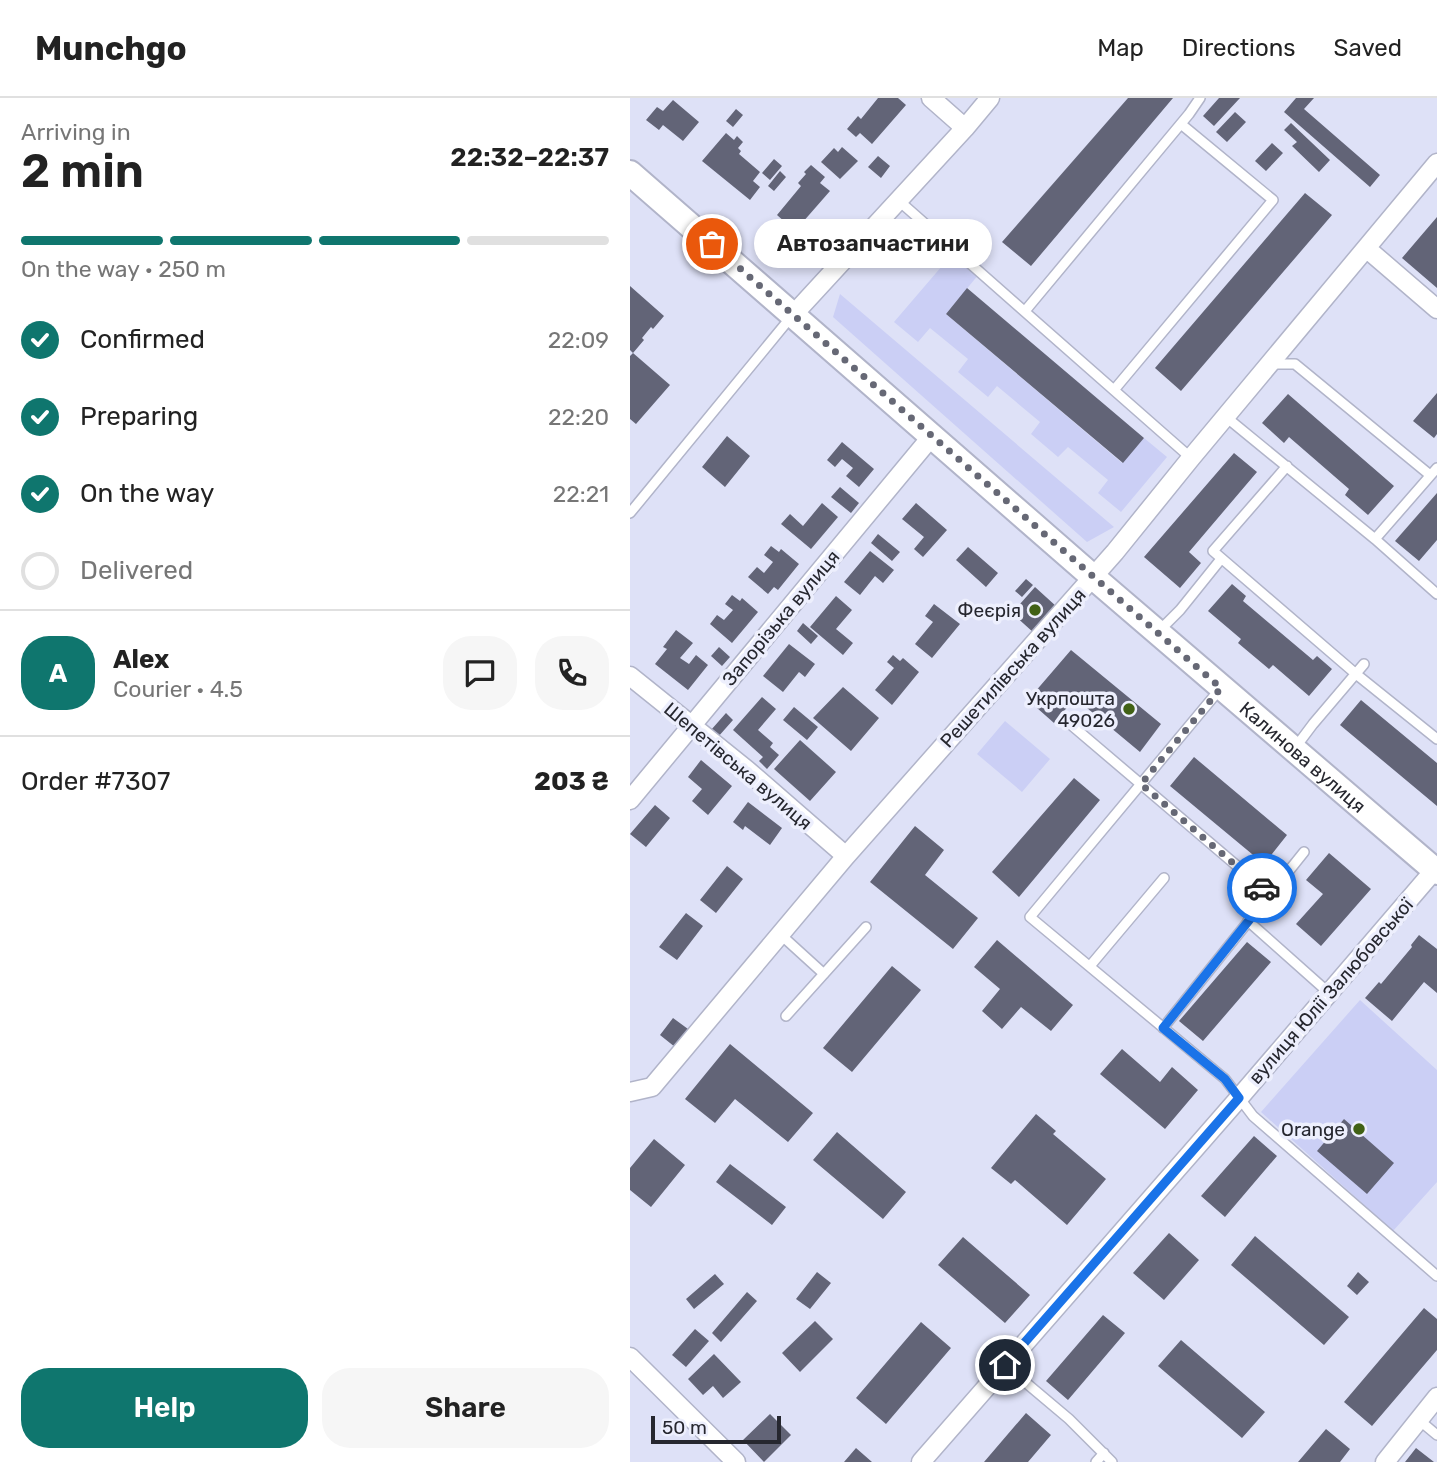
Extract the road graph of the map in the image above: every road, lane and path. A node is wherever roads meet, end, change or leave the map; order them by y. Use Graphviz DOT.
graph roads {
  1 [pos="931,98"];
  2 [pos="990,98"];
  3 [pos="1200,98"];
  4 [pos="1181,124"];
  5 [pos="965,128"];
  6 [pos="1437,163"];
  7 [pos="630,173"];
  8 [pos="898,200"];
  9 [pos="1366,248"];
  10 [pos="1437,309"];
  11 [pos="1025,311"];
  12 [pos="793,315"];
  13 [pos="1269,364"];
  14 [pos="1114,390"];
  15 [pos="1226,417"];
  16 [pos="932,436"];
  17 [pos="1191,458"];
  18 [pos="1287,466"];
  19 [pos="1434,471"];
  20 [pos="631,508"];
  21 [pos="1375,539"];
  22 [pos="1221,559"];
  23 [pos="1093,577"];
  24 [pos="1437,594"];
  25 [pos="1158,632"];
  26 [pos="1364,664"];
  27 [pos="1356,674"];
  28 [pos="630,676"];
  29 [pos="1221,688"];
  30 [pos="1069,723"];
  31 [pos="692,725"];
  32 [pos="1437,739"];
  33 [pos="1294,750"];
  34 [pos="1141,784"];
  35 [pos="630,800"];
  36 [pos="1304,852"];
  37 [pos="846,856"];
  38 [pos="1436,869"];
  39 [pos="1164,877"];
  40 [pos="1270,894"];
  41 [pos="1248,921"];
  42 [pos="866,927"];
  43 [pos="780,934"];
  44 [pos="1090,966"];
  45 [pos="824,974"];
  46 [pos="1329,993"];
  47 [pos="786,1016"];
  48 [pos="1163,1028"];
  49 [pos="630,1092"];
  50 [pos="1239,1098"];
  51 [pos="1437,1276"];
  52 [pos="630,1357"];
  53 [pos="1005,1365"];
  54 [pos="1437,1397"];
  55 [pos="1419,1420"];
  56 [pos="1437,1435"];
  57 [pos="1104,1453"];
  58 [pos="736,1462"];
  59 [pos="921,1462"];
  60 [pos="1096,1462"];
  61 [pos="1112,1462"];
  62 [pos="1385,1462"];
  1 -- 5 [label="street"];
  2 -- 5 [label="street"];
  3 -- 4 [label="lane"];
  4 -- 11 [label="lane"];
  4 -- 14 [label="lane"];
  5 -- 8 [label="street"];
  6 -- 9 [label="street, Решетилівська вулиця"];
  7 -- 12 [label="main road, Калинова вулиця"];
  8 -- 11 [label="lane"];
  8 -- 12 [label="street"];
  9 -- 10 [label="street"];
  9 -- 13 [label="street, Решетилівська вулиця"];
  11 -- 14 [label="lane"];
  12 -- 16 [label="main road, Калинова вулиця"];
  12 -- 20 [label="lane"];
  13 -- 15 [label="street, Решетилівська вулиця"];
  13 -- 19 [label="lane"];
  14 -- 17 [label="lane"];
  15 -- 17 [label="street, Решетилівська вулиця"];
  15 -- 18 [label="lane"];
  16 -- 23 [label="main road, Калинова вулиця"];
  16 -- 31 [label="street, Запорізька вулиця"];
  17 -- 23 [label="street, Решетилівська вулиця"];
  18 -- 21 [label="lane"];
  18 -- 22 [label="lane"];
  19 -- 21 [label="lane"];
  21 -- 24 [label="lane"];
  22 -- 25 [label="lane"];
  22 -- 27 [label="lane"];
  23 -- 25 [label="main road, Калинова вулиця"];
  23 -- 37 [label="street, Решетилівська вулиця"];
  25 -- 29 [label="main road, Калинова вулиця"];
  26 -- 27 [label="lane"];
  27 -- 32 [label="lane"];
  27 -- 33 [label="lane"];
  28 -- 31 [label="street, Шепетівська вулиця"];
  29 -- 33 [label="main road, Калинова вулиця"];
  29 -- 34 [label="lane"];
  30 -- 34 [label="lane"];
  31 -- 35 [label="street, Запорізька вулиця"];
  31 -- 37 [label="street, Шепетівська вулиця"];
  33 -- 38 [label="main road, Калинова вулиця"];
  34 -- 40 [label="lane"];
  34 -- 44 [label="lane"];
  36 -- 40 [label="lane"];
  37 -- 43 [label="street, Решетилівська вулиця"];
  38 -- 46 [label="street, вулиця Юлії Залюбовської"];
  39 -- 44 [label="lane"];
  40 -- 41 [label="lane"];
  41 -- 46 [label="lane"];
  41 -- 48 [label="lane"];
  42 -- 45 [label="lane"];
  43 -- 45 [label="lane"];
  43 -- 49 [label="street, Решетилівська вулиця"];
  44 -- 48 [label="lane"];
  45 -- 47 [label="lane"];
  46 -- 50 [label="street, вулиця Юлії Залюбовської"];
  48 -- 50 [label="lane"];
  50 -- 51 [label="lane"];
  50 -- 53 [label="street, вулиця Юлії Залюбовської"];
  52 -- 58 [label="street"];
  53 -- 57 [label="lane"];
  53 -- 59 [label="street, вулиця Юлії Залюбовської"];
  54 -- 55 [label="street"];
  55 -- 56 [label="lane"];
  55 -- 62 [label="street"];
  57 -- 60 [label="lane"];
  57 -- 61 [label="lane"];
}
